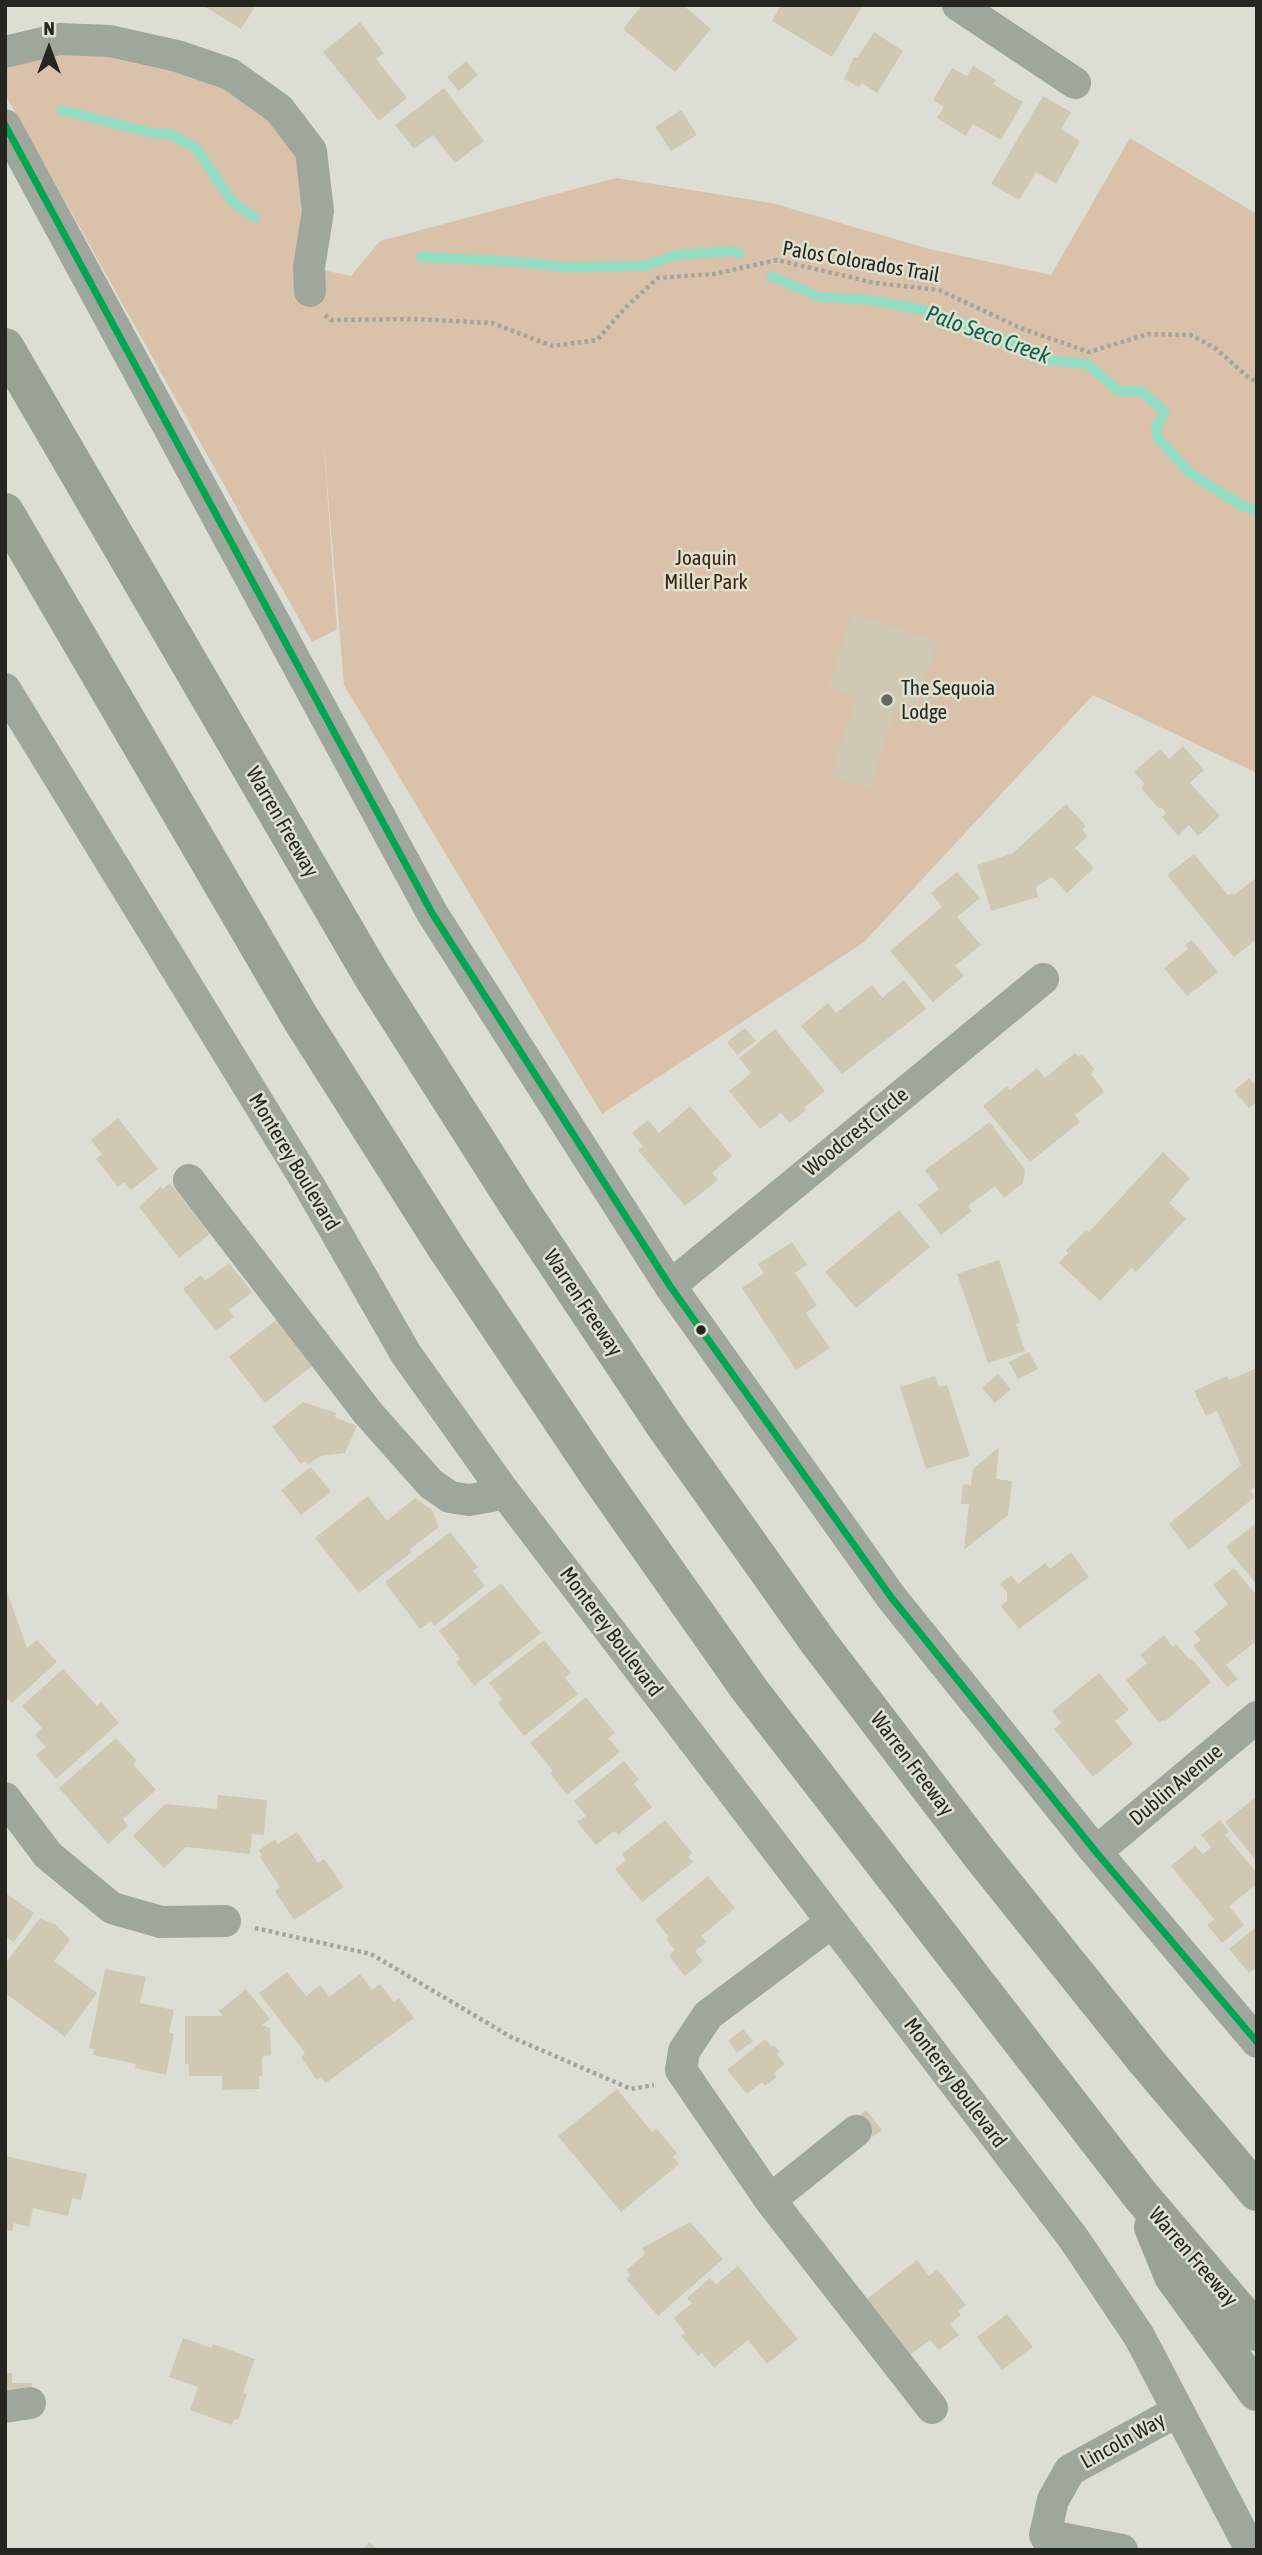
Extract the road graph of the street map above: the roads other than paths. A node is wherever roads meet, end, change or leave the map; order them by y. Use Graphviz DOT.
graph roads {
  1 [pos="958,5"];
  2 [pos="5,52"];
  3 [pos="1075,83"];
  4 [pos="5,125"];
  5 [pos="310,291"];
  6 [pos="5,347"];
  7 [pos="5,512"];
  8 [pos="5,689"];
  9 [pos="1042,979"];
  10 [pos="189,1180"];
  11 [pos="670,1286"];
  12 [pos="502,1489"];
  13 [pos="1257,1717"];
  14 [pos="5,1798"];
  15 [pos="1096,1852"];
  16 [pos="225,1922"];
  17 [pos="832,1922"];
  18 [pos="1257,2042"];
  19 [pos="1146,2060"];
  20 [pos="856,2131"];
  21 [pos="1257,2170"];
  22 [pos="1257,2192"];
  23 [pos="1140,2196"];
  24 [pos="770,2200"];
  25 [pos="1257,2332"];
  26 [pos="1257,2392"];
  27 [pos="932,2408"];
  28 [pos="1178,2411"];
  29 [pos="1049,2543"];
  30 [pos="1122,2550"];
  31 [pos="1251,2550"];
  1 -- 3 [label="street"];
  2 -- 5 [label="street"];
  4 -- 11 [label="street"];
  6 -- 19 [label="highway, Warren Freeway"];
  7 -- 23 [label="highway, Warren Freeway"];
  8 -- 12 [label="street, Monterey Boulevard"];
  9 -- 11 [label="street, Woodcrest Circle"];
  10 -- 12 [label="street"];
  11 -- 15 [label="street"];
  12 -- 17 [label="street, Monterey Boulevard"];
  13 -- 15 [label="street, Dublin Avenue"];
  14 -- 16 [label="street"];
  15 -- 18 [label="street"];
  17 -- 24 [label="street"];
  17 -- 28 [label="street, Monterey Boulevard"];
  19 -- 21 [label="highway"];
  19 -- 22 [label="highway, Warren Freeway"];
  20 -- 24 [label="street"];
  23 -- 25 [label="highway, Warren Freeway"];
  23 -- 26 [label="highway"];
  24 -- 27 [label="street"];
  28 -- 29 [label="street, Lincoln Way"];
  28 -- 31 [label="street, Monterey Boulevard"];
  29 -- 30 [label="street"];
}
